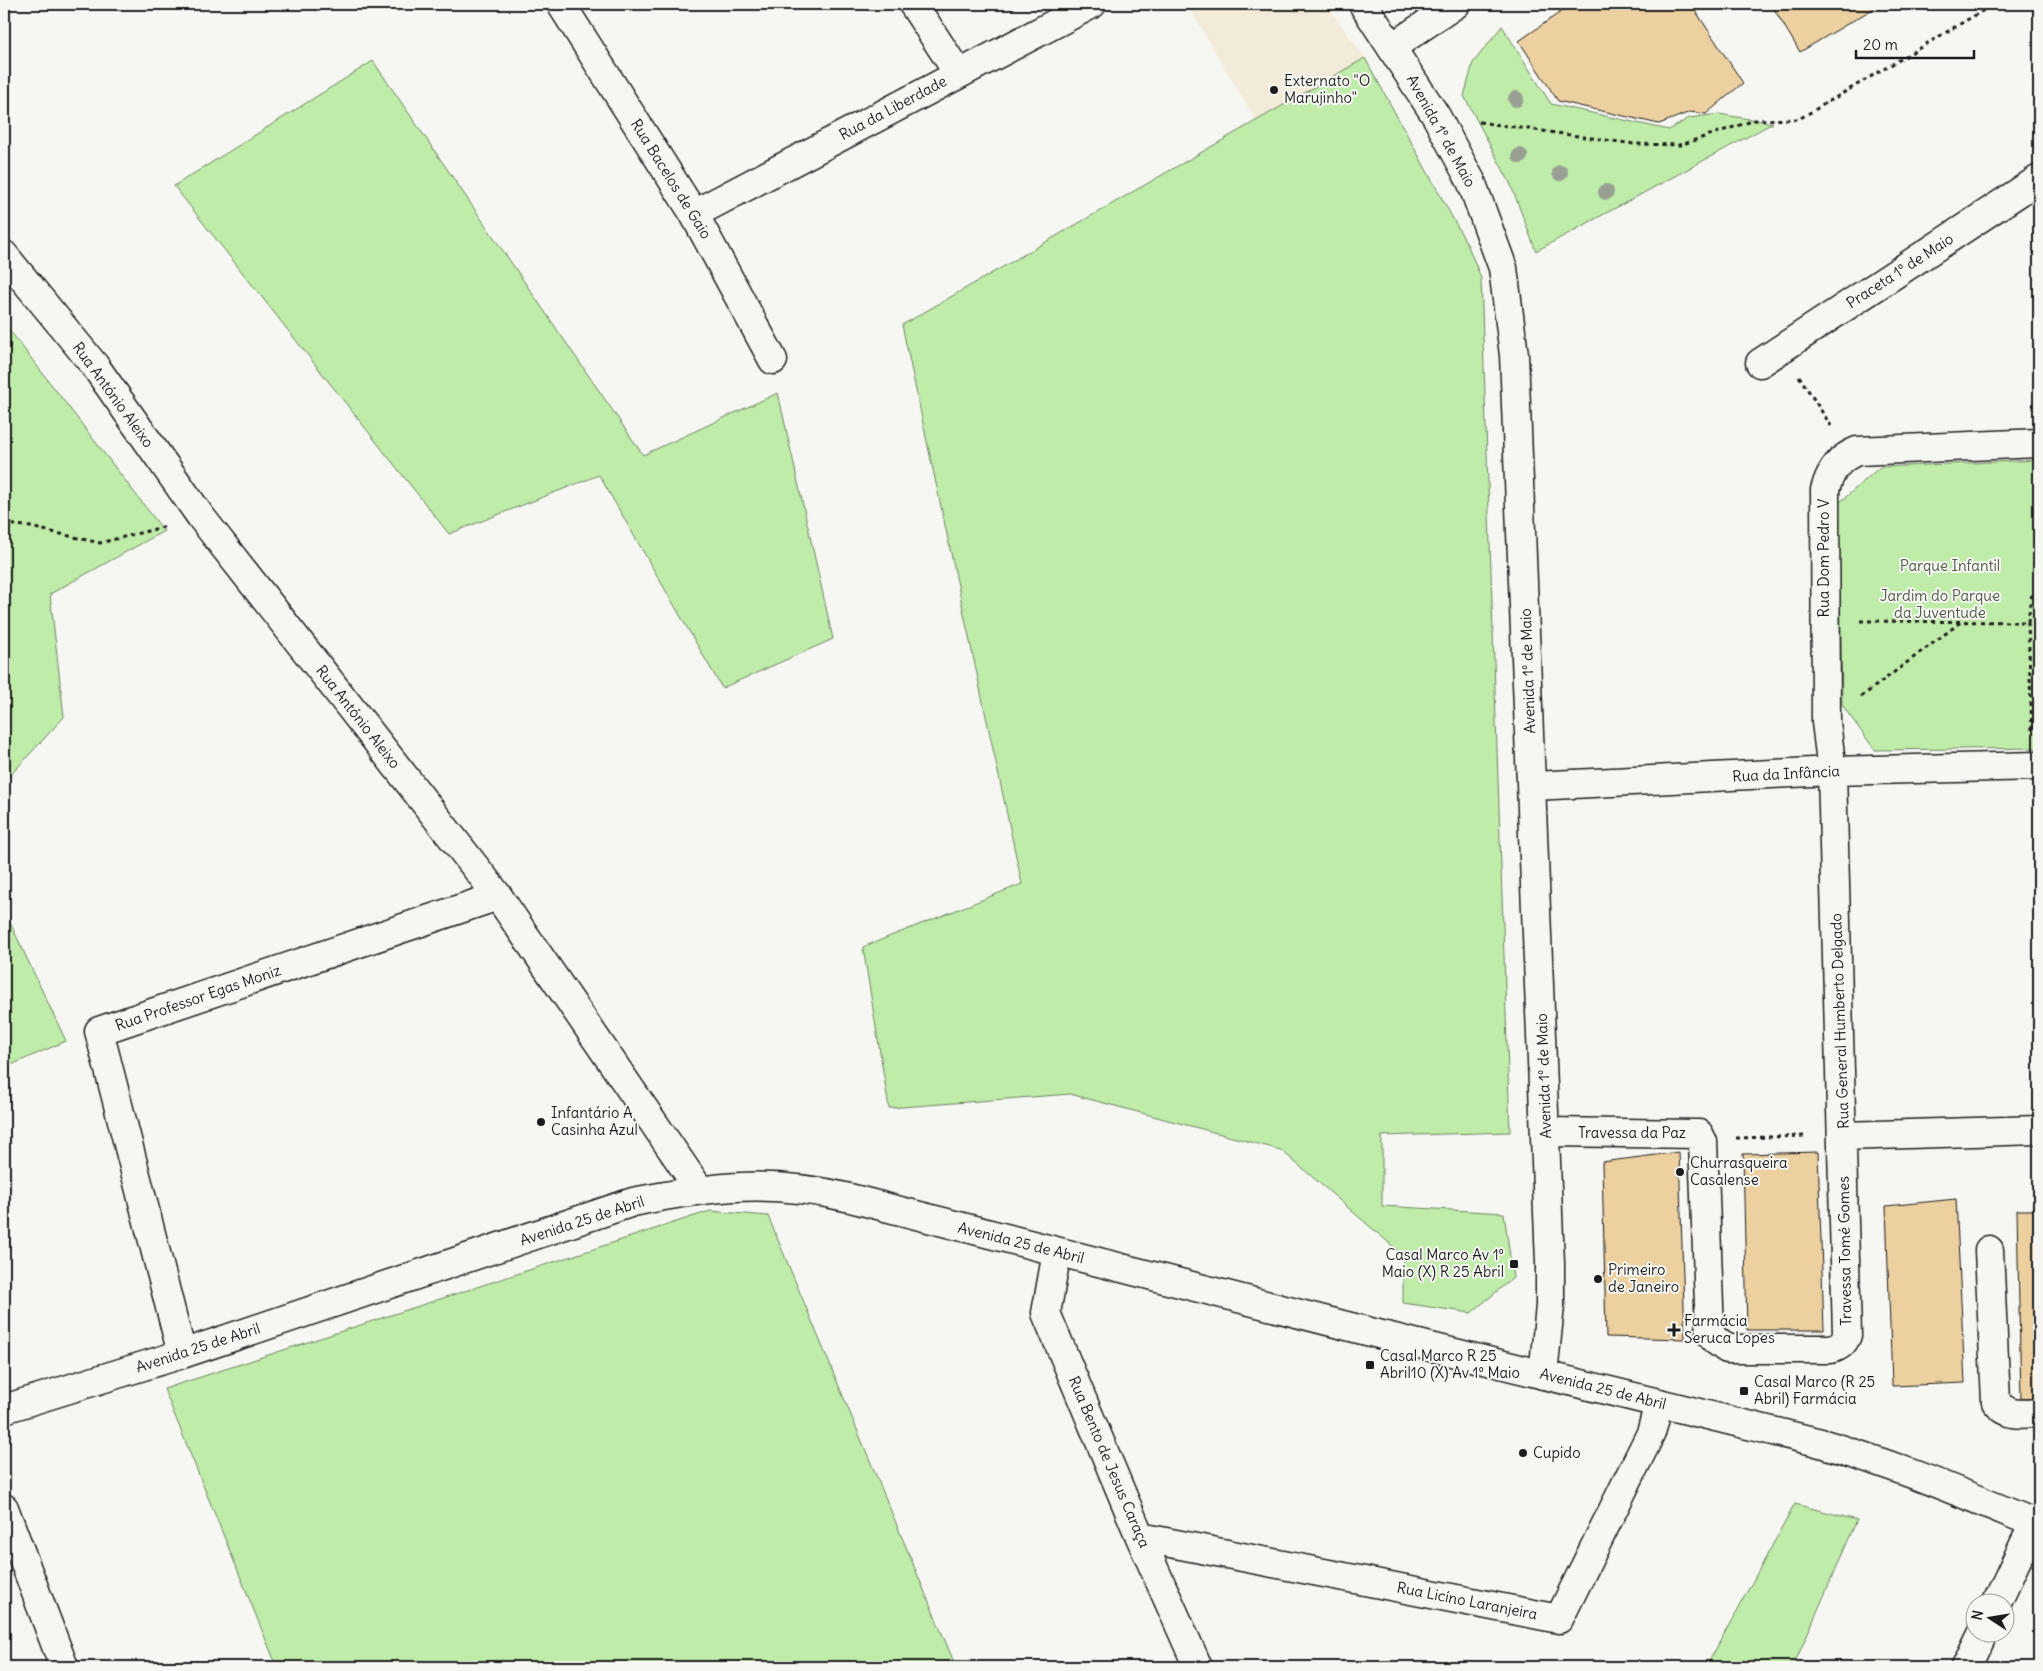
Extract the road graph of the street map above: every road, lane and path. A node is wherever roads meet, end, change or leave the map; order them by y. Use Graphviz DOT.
graph roads {
  1 [pos="561,4"];
  2 [pos="913,4"];
  3 [pos="1092,4"];
  4 [pos="1363,4"];
  5 [pos="1456,4"];
  6 [pos="1994,4"];
  7 [pos="1392,47"];
  8 [pos="958,73"];
  9 [pos="1436,116"];
  10 [pos="2039,179"];
  11 [pos="694,214"];
  12 [pos="4,255"];
  13 [pos="1771,356"];
  14 [pos="774,360"];
  15 [pos="2039,443"];
  16 [pos="1848,454"];
  17 [pos="201,517"];
  18 [pos="4,524"];
  19 [pos="2039,590"];
  20 [pos="1824,621"];
  21 [pos="1961,622"];
  22 [pos="2028,622"];
  23 [pos="1826,722"];
  24 [pos="2036,766"];
  25 [pos="1832,771"];
  26 [pos="1533,786"];
  27 [pos="498,896"];
  28 [pos="2039,1130"];
  29 [pos="1546,1132"];
  30 [pos="1843,1136"];
  31 [pos="1702,1139"];
  32 [pos="699,1189"];
  33 [pos="1989,1250"];
  34 [pos="1057,1252"];
  35 [pos="1710,1333"];
  36 [pos="182,1354"];
  37 [pos="1544,1375"];
  38 [pos="1659,1403"];
  39 [pos="4,1409"];
  40 [pos="2039,1413"];
  41 [pos="4,1508"];
  42 [pos="2037,1524"];
  43 [pos="1140,1537"];
  44 [pos="2001,1594"];
  45 [pos="1977,1644"];
  46 [pos="64,1667"];
  47 [pos="1198,1667"];
  48 [pos="1966,1667"];
  1 -- 11 [label="street, Rua Bacelos de Gaio"];
  2 -- 8 [label="street"];
  3 -- 8 [label="street, Rua da Liberdade"];
  4 -- 7 [label="street, Avenida 1º de Maio"];
  5 -- 7 [label="street"];
  6 -- 9 [label="path"];
  7 -- 9 [label="street, Avenida 1º de Maio"];
  8 -- 11 [label="street, Rua da Liberdade"];
  9 -- 26 [label="street, Avenida 1º de Maio"];
  10 -- 13 [label="street, Praceta 1º de Maio"];
  11 -- 14 [label="street, Rua Bacelos de Gaio"];
  12 -- 17 [label="street, Rua António Aleixo"];
  13 -- 16 [label="path"];
  15 -- 16 [label="street"];
  16 -- 20 [label="street, Rua Dom Pedro V"];
  17 -- 18 [label="path"];
  17 -- 27 [label="street, Rua António Aleixo"];
  19 -- 22 [label="path"];
  20 -- 21 [label="path"];
  20 -- 23 [label="street, Rua Dom Pedro V"];
  21 -- 22 [label="path"];
  21 -- 23 [label="path"];
  22 -- 24 [label="path"];
  23 -- 25 [label="street, Rua Dom Pedro V"];
  24 -- 25 [label="street, Rua da Infância"];
  25 -- 26 [label="street, Rua da Infância"];
  25 -- 30 [label="street, Rua General Humberto Delgado"];
  26 -- 29 [label="street, Avenida 1º de Maio"];
  27 -- 32 [label="street, Rua António Aleixo"];
  27 -- 36 [label="street, Rua Professor Egas Moniz"];
  28 -- 30 [label="street, Rua General Humberto Delgado"];
  29 -- 31 [label="street, Travessa da Paz"];
  29 -- 37 [label="street, Avenida 1º de Maio"];
  30 -- 31 [label="path"];
  30 -- 35 [label="street, Travessa Tomé Gomes"];
  31 -- 35 [label="street, Travessa da Paz"];
  32 -- 34 [label="street, Avenida 25 de Abril"];
  32 -- 36 [label="street, Avenida 25 de Abril"];
  33 -- 40 [label="street"];
  34 -- 37 [label="street, Avenida 25 de Abril"];
  34 -- 43 [label="street, Rua Bento de Jesus Caraça"];
  36 -- 39 [label="street, Avenida 25 de Abril"];
  37 -- 38 [label="street, Avenida 25 de Abril"];
  38 -- 42 [label="street, Avenida 25 de Abril"];
  38 -- 43 [label="street, Rua Licíno Laranjeira"];
  41 -- 46 [label="street"];
  42 -- 44 [label="street"];
  43 -- 47 [label="street, Rua Bento de Jesus Caraça"];
  45 -- 48 [label="street"];
}
